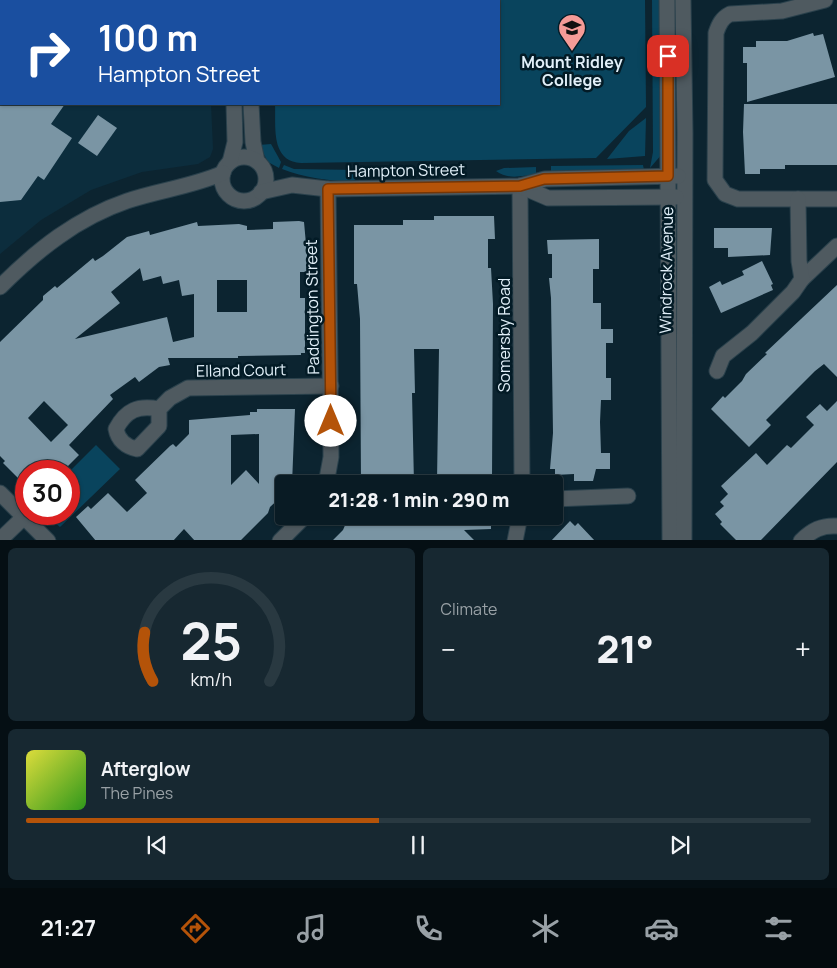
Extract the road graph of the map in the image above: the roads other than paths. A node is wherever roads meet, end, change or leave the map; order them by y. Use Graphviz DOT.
graph roads {
  1 [pos="667,0"];
  2 [pos="683,0"];
  3 [pos="825,0"];
  4 [pos="234,105"];
  5 [pos="251,105"];
  6 [pos="260,166"];
  7 [pos="226,167"];
  8 [pos="685,175"];
  9 [pos="668,176"];
  10 [pos="292,185"];
  11 [pos="520,186"];
  12 [pos="178,189"];
  13 [pos="328,189"];
  14 [pos="261,192"];
  15 [pos="227,193"];
  16 [pos="685,197"];
  17 [pos="668,198"];
  18 [pos="798,199"];
  19 [pos="837,199"];
  20 [pos="837,246"];
  21 [pos="802,279"];
  22 [pos="0,287"];
  23 [pos="718,371"];
  24 [pos="331,386"];
  25 [pos="159,409"];
  26 [pos="328,475"];
  27 [pos="522,475"];
  28 [pos="0,494"];
  29 [pos="628,496"];
  30 [pos="563,499"];
  31 [pos="15,508"];
  32 [pos="16,525"];
  33 [pos="32,525"];
  34 [pos="296,525"];
  35 [pos="518,525"];
  36 [pos="837,526"];
  37 [pos="0,540"];
  38 [pos="48,540"];
  39 [pos="280,540"];
  40 [pos="515,540"];
  41 [pos="670,540"];
  42 [pos="684,540"];
  43 [pos="801,540"];
  1 -- 9 [label="street, Windrock Avenue"];
  2 -- 8 [label="street, Windrock Avenue"];
  3 -- 18 [label="street"];
  4 -- 7 [label="street"];
  5 -- 6 [label="street"];
  6 -- 7 [label="street"];
  6 -- 10 [label="street, Hampton Street"];
  6 -- 14 [label="street"];
  7 -- 12 [label="street"];
  7 -- 15 [label="street"];
  8 -- 9 [label="street, Hampton Street"];
  8 -- 16 [label="street, Windrock Avenue"];
  9 -- 11 [label="street, Hampton Street"];
  9 -- 17 [label="street, Windrock Avenue"];
  10 -- 13 [label="street, Hampton Street"];
  10 -- 14 [label="street, Hampton Street"];
  11 -- 13 [label="street, Hampton Street"];
  11 -- 17 [label="street, Hampton Street"];
  11 -- 27 [label="street, Somersby Road"];
  12 -- 15 [label="street"];
  12 -- 22 [label="street"];
  13 -- 24 [label="street, Paddington Street"];
  14 -- 15 [label="street"];
  16 -- 17 [label="street, Hampton Street"];
  16 -- 42 [label="street, Windrock Avenue"];
  17 -- 41 [label="street, Windrock Avenue"];
  18 -- 19 [label="street"];
  18 -- 21 [label="street"];
  20 -- 21 [label="street"];
  21 -- 23 [label="street"];
  24 -- 25 [label="street, Elland Court"];
  24 -- 26 [label="street, Paddington Street"];
  28 -- 31 [label="street"];
  29 -- 30 [label="street"];
  32 -- 37 [label="street"];
  33 -- 38 [label="street"];
  34 -- 39 [label="street"];
  35 -- 40 [label="street"];
  36 -- 43 [label="street"];
}
